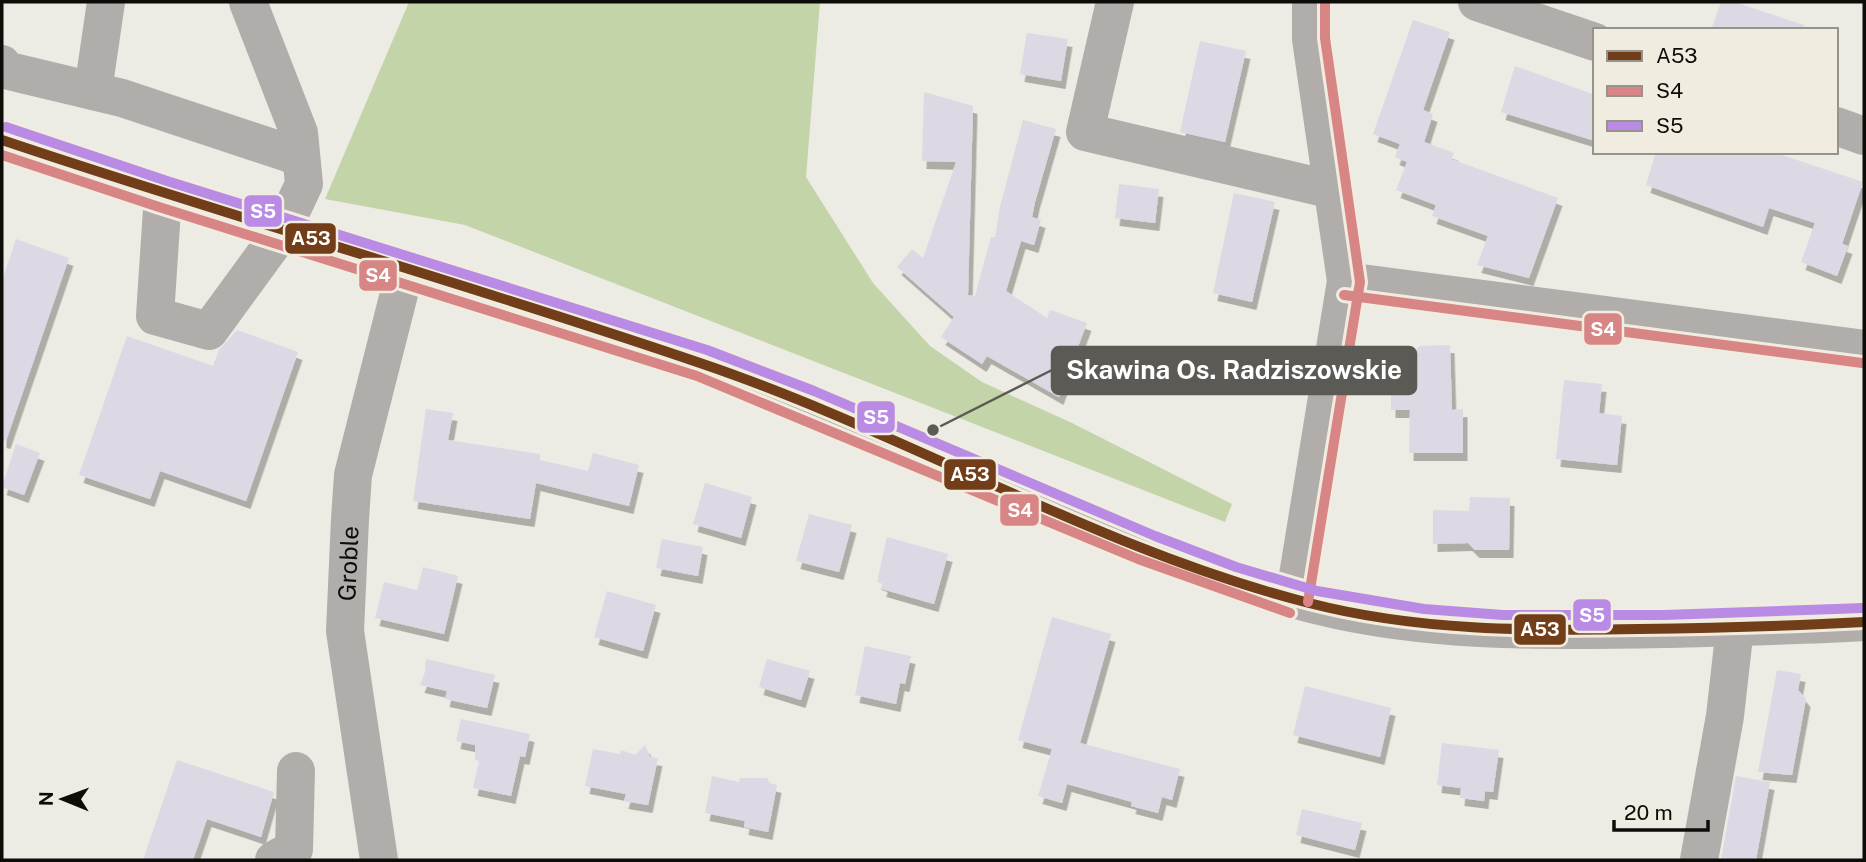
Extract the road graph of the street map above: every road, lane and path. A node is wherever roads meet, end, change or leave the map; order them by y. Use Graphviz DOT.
graph roads {
  1 [pos="106,2"];
  2 [pos="248,2"];
  3 [pos="1115,2"];
  4 [pos="1311,2"];
  5 [pos="1478,2"];
  6 [pos="1593,42"];
  7 [pos="2,64"];
  8 [pos="93,91"];
  9 [pos="1838,127"];
  10 [pos="1864,136"];
  11 [pos="2,140"];
  12 [pos="300,157"];
  13 [pos="1333,190"];
  14 [pos="163,194"];
  15 [pos="282,231"];
  16 [pos="405,270"];
  17 [pos="1346,281"];
  18 [pos="1864,349"];
  19 [pos="1294,600"];
  20 [pos="1864,622"];
  21 [pos="1735,627"];
  22 [pos="296,771"];
  23 [pos="274,860"];
  24 [pos="379,860"];
  25 [pos="1699,860"];
  1 -- 8 [label="street"];
  2 -- 12 [label="street"];
  3 -- 13 [label="street"];
  4 -- 13 [label="street"];
  5 -- 6 [label="street"];
  7 -- 8 [label="street"];
  8 -- 12 [label="street"];
  9 -- 10 [label="street"];
  11 -- 14 [label="street"];
  12 -- 15 [label="street"];
  13 -- 17 [label="street"];
  14 -- 15 [label="street"];
  14 -- 15 [label="street"];
  15 -- 16 [label="street"];
  16 -- 19 [label="street"];
  16 -- 24 [label="street, Groble"];
  17 -- 18 [label="street"];
  17 -- 19 [label="street"];
  19 -- 21 [label="street"];
  20 -- 21 [label="street"];
  21 -- 25 [label="street"];
  22 -- 23 [label="street"];
}
